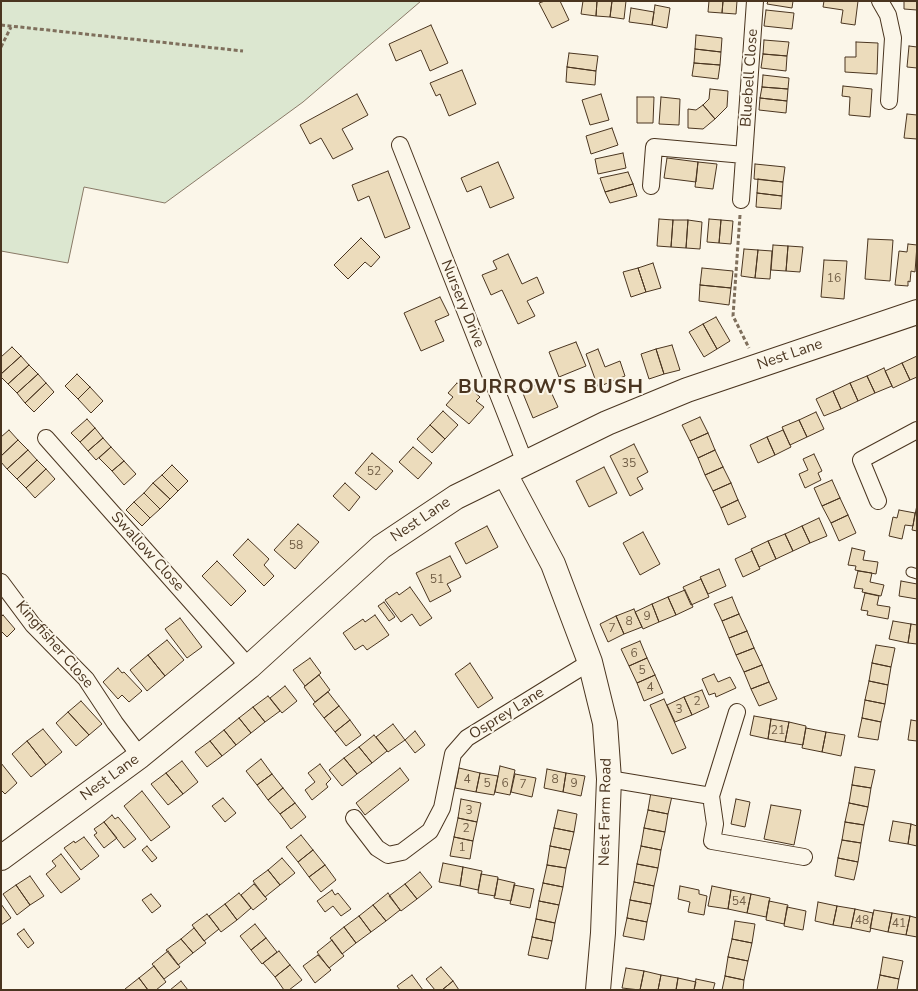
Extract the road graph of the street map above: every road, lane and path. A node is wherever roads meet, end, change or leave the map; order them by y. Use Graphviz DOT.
graph roads {
  1 [pos="755,1"];
  2 [pos="880,1"];
  3 [pos="1,25"];
  4 [pos="11,27"];
  5 [pos="1,48"];
  6 [pos="243,51"];
  7 [pos="889,101"];
  8 [pos="400,145"];
  9 [pos="744,155"];
  10 [pos="651,186"];
  11 [pos="741,200"];
  12 [pos="917,312"];
  13 [pos="758,366"];
  14 [pos="917,430"];
  15 [pos="46,438"];
  16 [pos="515,468"];
  17 [pos="878,501"];
  18 [pos="1,582"];
  19 [pos="590,662"];
  20 [pos="249,666"];
  21 [pos="737,712"];
  22 [pos="140,756"];
  23 [pos="609,779"];
  24 [pos="711,796"];
  25 [pos="354,818"];
  26 [pos="804,857"];
  27 [pos="1,858"];
  28 [pos="598,990"];
  1 -- 9 [label="street, Bluebell Close"];
  2 -- 7 [label="street"];
  3 -- 4 [label="path"];
  4 -- 5 [label="path"];
  4 -- 6 [label="path"];
  8 -- 16 [label="street, Nursery Drive"];
  9 -- 10 [label="street"];
  9 -- 11 [label="street, Bluebell Close"];
  11 -- 13 [label="path"];
  12 -- 13 [label="street, Nest Lane"];
  13 -- 16 [label="street, Nest Lane"];
  14 -- 17 [label="street"];
  15 -- 20 [label="street, Swallow Close"];
  16 -- 19 [label="street, Nest Farm Road"];
  16 -- 20 [label="street, Nest Lane"];
  18 -- 22 [label="street, Kingfisher Close"];
  19 -- 23 [label="street, Nest Farm Road"];
  19 -- 25 [label="street, Osprey Lane"];
  20 -- 22 [label="street, Nest Lane"];
  21 -- 24 [label="street"];
  22 -- 27 [label="street, Nest Lane"];
  23 -- 24 [label="street"];
  23 -- 28 [label="street, Nest Farm Road"];
  24 -- 26 [label="street"];
}
